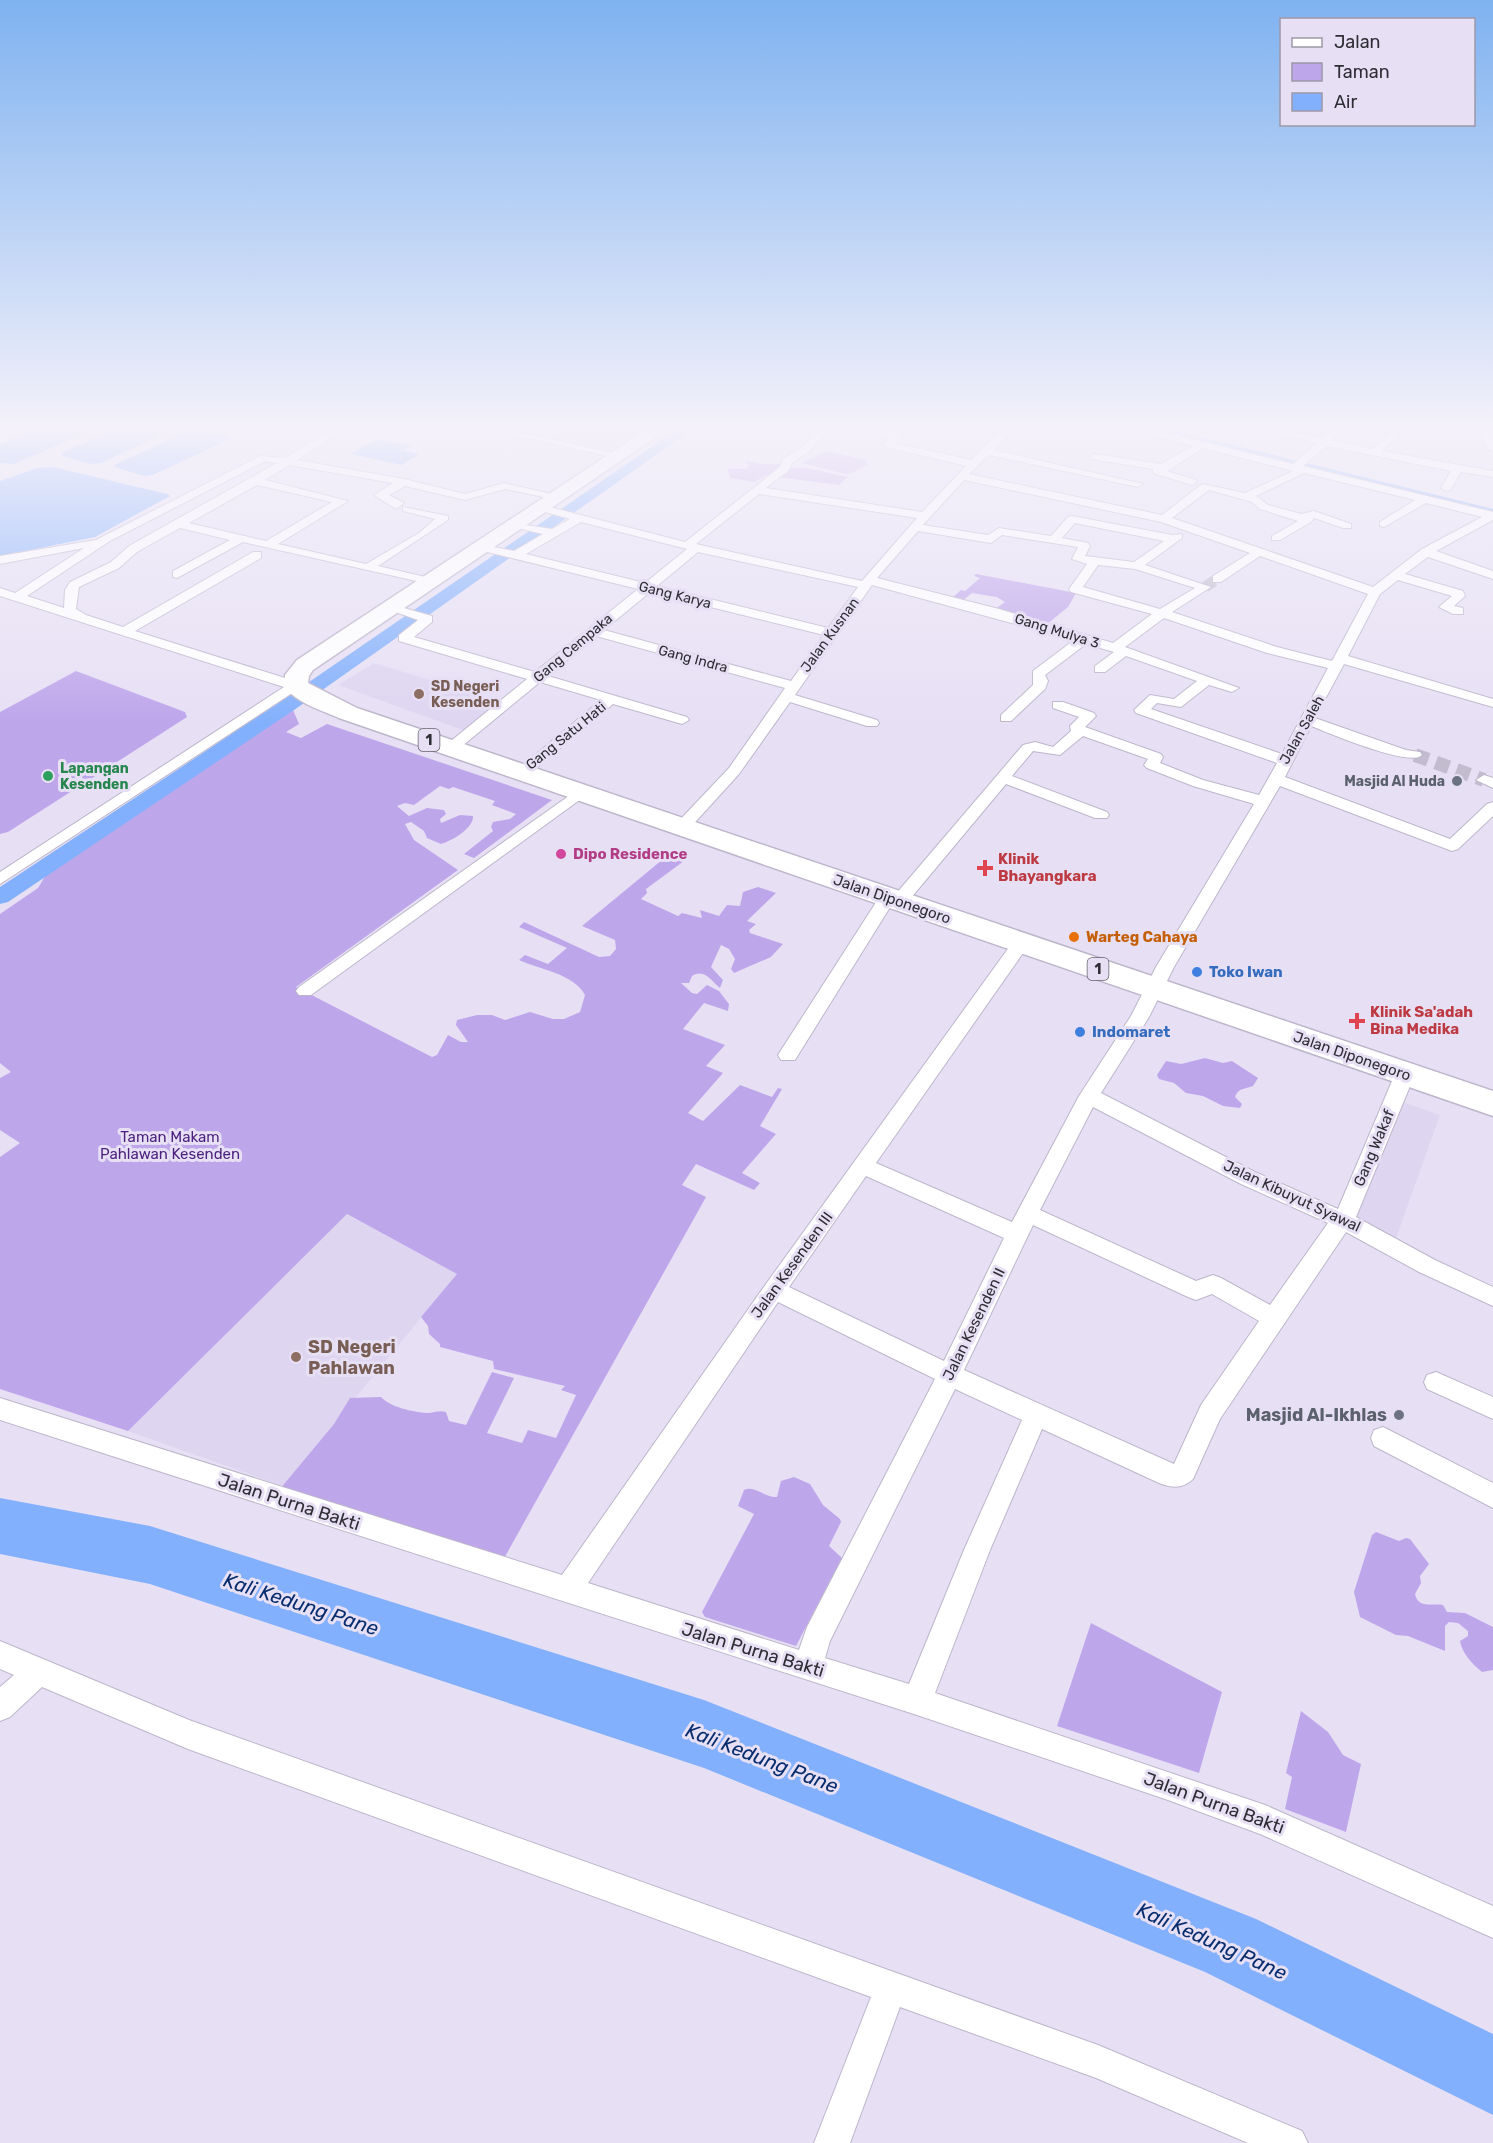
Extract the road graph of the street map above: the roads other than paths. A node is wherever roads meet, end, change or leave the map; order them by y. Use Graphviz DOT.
graph roads {
  1 [pos="135,524"];
  2 [pos="178,524"];
  3 [pos="300,524"];
  4 [pos="435,524"];
  5 [pos="528,524"];
  6 [pos="563,524"];
  7 [pos="605,524"];
  8 [pos="718,524"];
  9 [pos="917,524"];
  10 [pos="927,524"];
  11 [pos="1067,524"];
  12 [pos="1101,524"];
  13 [pos="1178,524"];
  14 [pos="1300,524"];
  15 [pos="1342,524"];
  16 [pos="1477,524"];
  17 [pos="525,526"];
  18 [pos="1347,526"];
  19 [pos="551,532"];
  20 [pos="242,538"];
  21 [pos="1276,538"];
  22 [pos="106,539"];
  23 [pos="1055,539"];
  24 [pos="266,543"];
  25 [pos="692,547"];
  26 [pos="503,552"];
  27 [pos="1426,552"];
  28 [pos="1257,553"];
  29 [pos="0,560"];
  30 [pos="1095,561"];
  31 [pos="1136,566"];
  32 [pos="369,567"];
  33 [pos="177,574"];
  34 [pos="1395,575"];
  35 [pos="1493,575"];
  36 [pos="1217,579"];
  37 [pos="430,582"];
  38 [pos="874,582"];
  39 [pos="646,588"];
  40 [pos="0,592"];
  41 [pos="1375,592"];
  42 [pos="17,597"];
  43 [pos="399,611"];
  44 [pos="1458,611"];
  45 [pos="1162,613"];
  46 [pos="83,619"];
  47 [pos="593,631"];
  48 [pos="123,632"];
  49 [pos="832,633"];
  50 [pos="1084,639"];
  51 [pos="1119,650"];
  52 [pos="1339,662"];
  53 [pos="1100,669"];
  54 [pos="538,678"];
  55 [pos="1207,680"];
  56 [pos="1232,688"];
  57 [pos="303,691"];
  58 [pos="789,691"];
  59 [pos="611,699"];
  60 [pos="1493,703"];
  61 [pos="1058,705"];
  62 [pos="1006,718"];
  63 [pos="682,720"];
  64 [pos="1307,720"];
  65 [pos="872,723"];
  66 [pos="1080,731"];
  67 [pos="451,748"];
  68 [pos="1415,755"];
  69 [pos="1284,760"];
  70 [pos="522,772"];
  71 [pos="1003,778"];
  72 [pos="1276,779"];
  73 [pos="580,793"];
  74 [pos="1262,801"];
  75 [pos="1493,807"];
  76 [pos="1101,815"];
  77 [pos="682,827"];
  78 [pos="0,879"];
  79 [pos="893,899"];
  80 [pos="1021,943"];
  81 [pos="1156,988"];
  82 [pos="305,991"];
  83 [pos="788,1055"];
  84 [pos="1405,1074"];
  85 [pos="1089,1096"];
  86 [pos="1493,1104"];
  87 [pos="863,1166"];
  88 [pos="1027,1213"];
  89 [pos="1341,1219"];
  90 [pos="1017,1234"];
  91 [pos="774,1290"];
  92 [pos="1493,1297"];
  93 [pos="1275,1319"];
  94 [pos="950,1374"];
  95 [pos="1436,1382"];
  96 [pos="1493,1408"];
  97 [pos="0,1409"];
  98 [pos="1036,1415"];
  99 [pos="1383,1438"];
  100 [pos="1493,1496"];
  101 [pos="567,1591"];
  102 [pos="0,1655"];
  103 [pos="808,1667"];
  104 [pos="40,1670"];
  105 [pos="917,1701"];
  106 [pos="0,1707"];
  107 [pos="1493,1922"];
  108 [pos="891,1987"];
  109 [pos="832,2143"];
  110 [pos="1290,2143"];
  1 -- 22 [label="street, Gang Mulya 3"];
  2 -- 20 [label="street"];
  2 -- 46 [label="street"];
  3 -- 24 [label="street"];
  4 -- 32 [label="street"];
  5 -- 17 [label="highway"];
  6 -- 19 [label="street"];
  7 -- 25 [label="street, Gang Mulya 3"];
  8 -- 25 [label="street, Gang Cempaka"];
  9 -- 38 [label="street, Jalan Kusnan"];
  10 -- 23 [label="street"];
  11 -- 23 [label="street"];
  12 -- 31 [label="street"];
  13 -- 28 [label="street"];
  14 -- 21 [label="street"];
  15 -- 18 [label="street"];
  16 -- 27 [label="street, Jalan Saleh"];
  17 -- 19 [label="street"];
  17 -- 26 [label="highway"];
  19 -- 26 [label="street"];
  20 -- 24 [label="street"];
  20 -- 33 [label="street"];
  22 -- 29 [label="street"];
  22 -- 42 [label="street"];
  23 -- 30 [label="street"];
  24 -- 32 [label="street"];
  24 -- 48 [label="street"];
  25 -- 38 [label="street, Gang Mulya 3"];
  25 -- 39 [label="street, Gang Cempaka"];
  26 -- 37 [label="highway"];
  26 -- 39 [label="street, Gang Karya"];
  27 -- 34 [label="street, Jalan Saleh"];
  27 -- 35 [label="street"];
  28 -- 36 [label="street"];
  28 -- 41 [label="street"];
  30 -- 31 [label="street"];
  30 -- 45 [label="street"];
  31 -- 45 [label="street, Gang Mulya 3"];
  32 -- 37 [label="street"];
  34 -- 41 [label="street, Jalan Saleh"];
  34 -- 44 [label="street"];
  37 -- 43 [label="highway"];
  38 -- 49 [label="street, Jalan Kusnan"];
  38 -- 50 [label="street, Gang Mulya 3"];
  39 -- 47 [label="street, Gang Cempaka"];
  39 -- 49 [label="street, Gang Karya"];
  40 -- 42 [label="street"];
  41 -- 52 [label="street, Jalan Saleh"];
  42 -- 46 [label="street"];
  43 -- 54 [label="street"];
  43 -- 57 [label="highway"];
  45 -- 51 [label="street, Gang Mulya 3"];
  45 -- 52 [label="street"];
  46 -- 48 [label="street"];
  47 -- 54 [label="street, Gang Cempaka"];
  47 -- 58 [label="street, Gang Indra"];
  48 -- 57 [label="street"];
  49 -- 58 [label="street, Jalan Kusnan"];
  50 -- 51 [label="street, Gang Mulya 3"];
  50 -- 62 [label="street"];
  51 -- 53 [label="street"];
  51 -- 55 [label="street"];
  52 -- 60 [label="street"];
  52 -- 64 [label="street, Jalan Saleh"];
  54 -- 59 [label="street"];
  54 -- 67 [label="street, Gang Cempaka"];
  55 -- 56 [label="street"];
  55 -- 69 [label="street"];
  57 -- 67 [label="highway, Jalan Diponegoro / 1"];
  57 -- 78 [label="street"];
  58 -- 65 [label="street, Gang Indra"];
  58 -- 77 [label="street, Jalan Kusnan"];
  59 -- 63 [label="street"];
  59 -- 70 [label="street, Gang Satu Hati"];
  61 -- 66 [label="street"];
  64 -- 68 [label="street"];
  64 -- 69 [label="street, Jalan Saleh"];
  66 -- 71 [label="street"];
  66 -- 74 [label="street"];
  67 -- 70 [label="highway, Jalan Diponegoro / 1"];
  69 -- 72 [label="street, Jalan Saleh"];
  70 -- 73 [label="highway, Jalan Diponegoro / 1"];
  71 -- 76 [label="street"];
  71 -- 79 [label="street"];
  72 -- 74 [label="street, Jalan Saleh"];
  72 -- 75 [label="street"];
  73 -- 77 [label="highway, Jalan Diponegoro / 1"];
  73 -- 82 [label="street"];
  74 -- 81 [label="street, Jalan Saleh"];
  77 -- 79 [label="highway, Jalan Diponegoro / 1"];
  79 -- 80 [label="highway, Jalan Diponegoro / 1"];
  79 -- 83 [label="street"];
  80 -- 81 [label="highway, Jalan Diponegoro / 1"];
  80 -- 87 [label="street, Jalan Kesenden III"];
  81 -- 84 [label="highway, Jalan Diponegoro / 1"];
  81 -- 85 [label="street, Jalan Kesenden II"];
  84 -- 86 [label="highway, Jalan Diponegoro / 1"];
  84 -- 89 [label="street, Gang Wakaf"];
  85 -- 88 [label="street, Jalan Kesenden II"];
  85 -- 89 [label="street, Jalan Kibuyut Syawal"];
  87 -- 90 [label="street"];
  87 -- 91 [label="street, Jalan Kesenden III"];
  88 -- 90 [label="street, Jalan Kesenden II"];
  88 -- 93 [label="street"];
  89 -- 92 [label="street, Jalan Kibuyut Syawal"];
  89 -- 93 [label="street, Gang Wakaf"];
  90 -- 94 [label="street, Jalan Kesenden II"];
  91 -- 94 [label="street"];
  91 -- 101 [label="street, Jalan Kesenden III"];
  93 -- 98 [label="street, Gang Wakaf"];
  94 -- 98 [label="street"];
  94 -- 103 [label="street, Jalan Kesenden II"];
  95 -- 96 [label="street"];
  97 -- 101 [label="street, Jalan Purna Bakti"];
  98 -- 105 [label="street"];
  99 -- 100 [label="street"];
  101 -- 103 [label="street, Jalan Purna Bakti"];
  102 -- 104 [label="street"];
  103 -- 105 [label="street, Jalan Purna Bakti"];
  104 -- 106 [label="street"];
  104 -- 108 [label="street"];
  105 -- 107 [label="street, Jalan Purna Bakti"];
  108 -- 109 [label="street"];
  108 -- 110 [label="street"];
}
